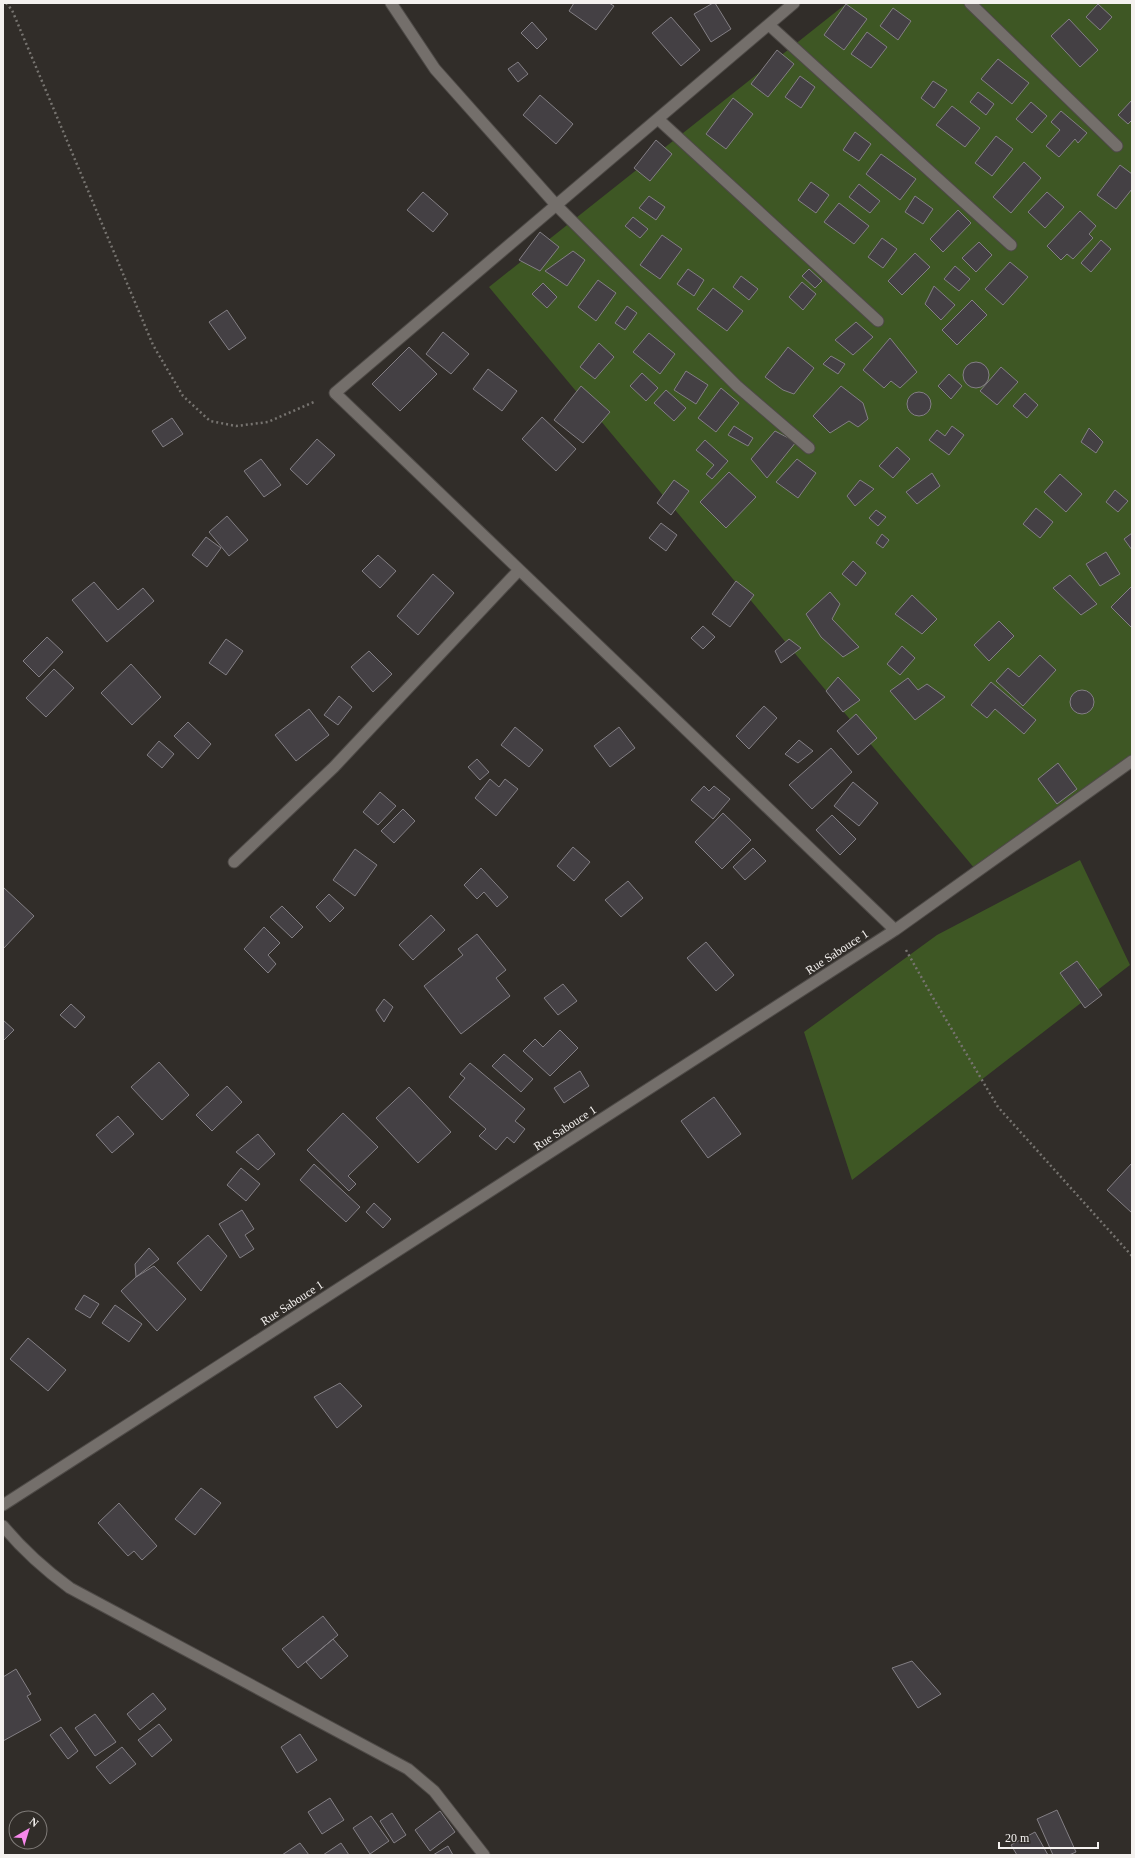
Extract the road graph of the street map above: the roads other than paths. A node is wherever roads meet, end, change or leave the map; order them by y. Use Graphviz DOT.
graph roads {
  1 [pos="391,3"];
  2 [pos="794,3"];
  3 [pos="970,3"];
  4 [pos="769,25"];
  5 [pos="658,119"];
  6 [pos="1117,146"];
  7 [pos="557,206"];
  8 [pos="1011,245"];
  9 [pos="878,321"];
  10 [pos="809,448"];
  11 [pos="519,570"];
  12 [pos="1132,761"];
  13 [pos="234,862"];
  14 [pos="895,930"];
  15 [pos="3,1505"];
  16 [pos="3,1526"];
  17 [pos="484,1855"];
  1 -- 7 [label="street"];
  2 -- 4 [label="street"];
  3 -- 6 [label="street"];
  4 -- 5 [label="street"];
  4 -- 8 [label="street"];
  5 -- 7 [label="street"];
  5 -- 9 [label="street"];
  7 -- 10 [label="street"];
  7 -- 11 [label="street"];
  11 -- 13 [label="street"];
  11 -- 14 [label="street"];
  12 -- 14 [label="street, Rue Sabouce 1"];
  14 -- 15 [label="street, Rue Sabouce 1"];
  16 -- 17 [label="street"];
}
